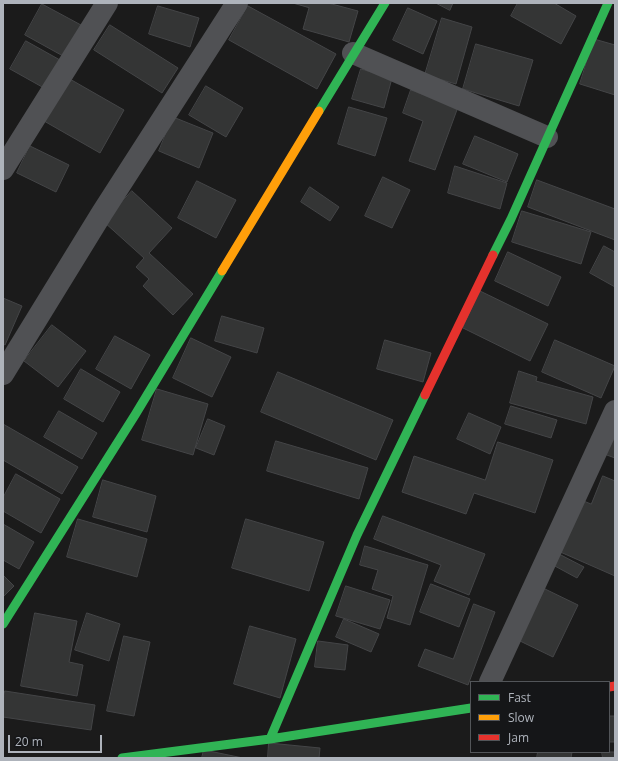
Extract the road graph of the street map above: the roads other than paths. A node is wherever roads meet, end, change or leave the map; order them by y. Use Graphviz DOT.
graph roads {
  1 [pos="107,3"];
  2 [pos="237,3"];
  3 [pos="385,3"];
  4 [pos="608,3"];
  5 [pos="353,53"];
  6 [pos="547,137"];
  7 [pos="3,168"];
  8 [pos="3,374"];
  9 [pos="615,411"];
  10 [pos="3,624"];
  11 [pos="490,681"];
  12 [pos="470,708"];
  13 [pos="270,740"];
  14 [pos="122,758"];
  1 -- 7 [label="street"];
  2 -- 8 [label="street"];
  3 -- 5 [label="street"];
  4 -- 6 [label="street"];
  5 -- 6 [label="street"];
  5 -- 10 [label="street"];
  6 -- 13 [label="street"];
  9 -- 11 [label="street"];
  12 -- 13 [label="street"];
  13 -- 14 [label="street"];
}
